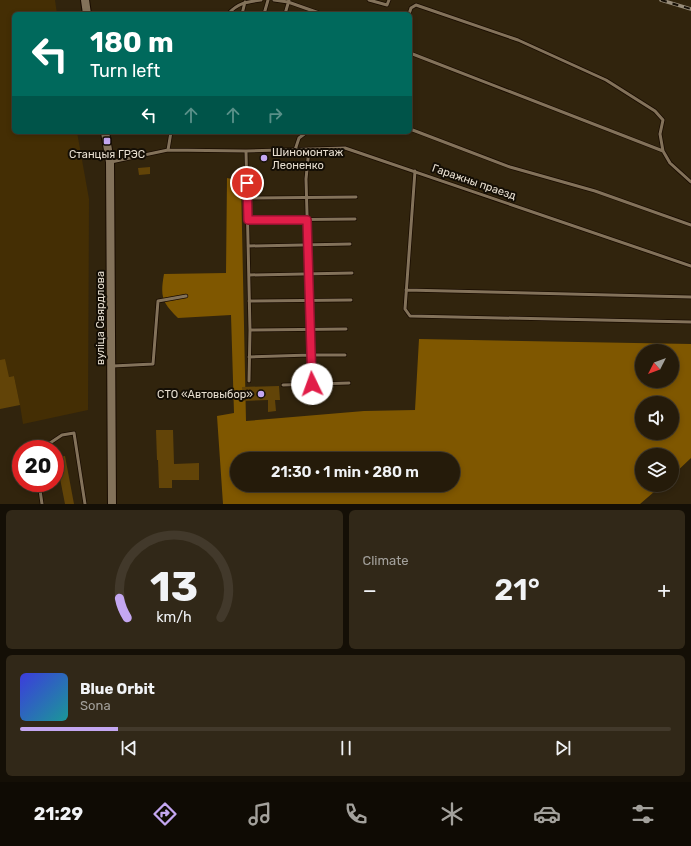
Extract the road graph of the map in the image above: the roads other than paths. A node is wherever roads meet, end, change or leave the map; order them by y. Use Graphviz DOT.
graph roads {
  1 [pos="85,0"];
  2 [pos="261,0"];
  3 [pos="268,0"];
  4 [pos="274,0"];
  5 [pos="369,0"];
  6 [pos="389,0"];
  7 [pos="418,0"];
  8 [pos="246,1"];
  9 [pos="289,1"];
  10 [pos="375,1"];
  11 [pos="414,6"];
  12 [pos="87,12"];
  13 [pos="230,12"];
  14 [pos="243,12"];
  15 [pos="265,12"];
  16 [pos="286,12"];
  17 [pos="317,12"];
  18 [pos="410,12"];
  19 [pos="412,54"];
  20 [pos="412,130"];
  21 [pos="105,134"];
  22 [pos="171,134"];
  23 [pos="304,134"];
  24 [pos="309,149"];
  25 [pos="168,150"];
  26 [pos="295,150"];
  27 [pos="246,151"];
  28 [pos="663,151"];
  29 [pos="110,162"];
  30 [pos="414,171"];
  31 [pos="691,182"];
  32 [pos="356,197"];
  33 [pos="247,198"];
  34 [pos="306,198"];
  35 [pos="355,219"];
  36 [pos="248,220"];
  37 [pos="307,220"];
  38 [pos="691,225"];
  39 [pos="350,244"];
  40 [pos="308,245"];
  41 [pos="248,246"];
  42 [pos="691,266"];
  43 [pos="352,273"];
  44 [pos="308,274"];
  45 [pos="248,275"];
  46 [pos="406,290"];
  47 [pos="186,296"];
  48 [pos="691,297"];
  49 [pos="351,300"];
  50 [pos="249,301"];
  51 [pos="309,301"];
  52 [pos="691,322"];
  53 [pos="310,329"];
  54 [pos="346,329"];
  55 [pos="250,330"];
  56 [pos="310,355"];
  57 [pos="345,355"];
  58 [pos="249,357"];
  59 [pos="111,366"];
  60 [pos="249,381"];
  61 [pos="349,383"];
  62 [pos="312,384"];
  63 [pos="284,385"];
  64 [pos="54,440"];
  65 [pos="40,492"];
  66 [pos="42,504"];
  67 [pos="85,504"];
  68 [pos="112,504"];
  1 -- 12 [label="main road"];
  2 -- 8 [label="lane"];
  3 -- 15 [label="lane"];
  4 -- 9 [label="lane"];
  5 -- 10 [label="lane"];
  6 -- 10 [label="lane"];
  7 -- 11 [label="lane"];
  8 -- 13 [label="lane"];
  8 -- 14 [label="lane"];
  9 -- 16 [label="lane"];
  9 -- 17 [label="lane"];
  11 -- 18 [label="lane"];
  11 -- 28 [label="lane"];
  19 -- 28 [label="lane"];
  20 -- 38 [label="lane"];
  21 -- 29 [label="main road, вуліца Свярдлова"];
  22 -- 25 [label="lane"];
  23 -- 26 [label="lane"];
  24 -- 26 [label="lane, Гаражны праезд"];
  24 -- 30 [label="lane, Гаражны праезд"];
  24 -- 34 [label="lane"];
  25 -- 27 [label="lane, Гаражны праезд"];
  25 -- 29 [label="lane, Гаражны праезд"];
  26 -- 27 [label="lane, Гаражны праезд"];
  27 -- 33 [label="lane"];
  28 -- 31 [label="lane"];
  29 -- 59 [label="main road, вуліца Свярдлова"];
  30 -- 42 [label="lane, Гаражны праезд"];
  30 -- 46 [label="lane"];
  32 -- 34 [label="lane"];
  33 -- 34 [label="lane"];
  33 -- 36 [label="lane"];
  34 -- 37 [label="lane"];
  35 -- 37 [label="lane"];
  36 -- 37 [label="lane"];
  36 -- 41 [label="lane"];
  37 -- 40 [label="lane"];
  39 -- 40 [label="lane"];
  40 -- 41 [label="lane"];
  40 -- 44 [label="lane"];
  41 -- 45 [label="lane"];
  43 -- 44 [label="lane"];
  44 -- 45 [label="lane"];
  44 -- 51 [label="lane"];
  45 -- 50 [label="lane"];
  46 -- 48 [label="lane"];
  46 -- 52 [label="lane"];
  47 -- 59 [label="lane"];
  49 -- 51 [label="lane"];
  50 -- 51 [label="lane"];
  50 -- 55 [label="lane"];
  51 -- 53 [label="lane"];
  53 -- 54 [label="lane"];
  53 -- 55 [label="lane"];
  53 -- 56 [label="lane"];
  55 -- 58 [label="lane"];
  56 -- 57 [label="lane"];
  56 -- 58 [label="lane"];
  56 -- 62 [label="lane"];
  58 -- 60 [label="lane"];
  59 -- 68 [label="main road, вуліца Свярдлова"];
  61 -- 62 [label="lane"];
  62 -- 63 [label="lane"];
  64 -- 67 [label="lane"];
  65 -- 66 [label="lane"];
}
